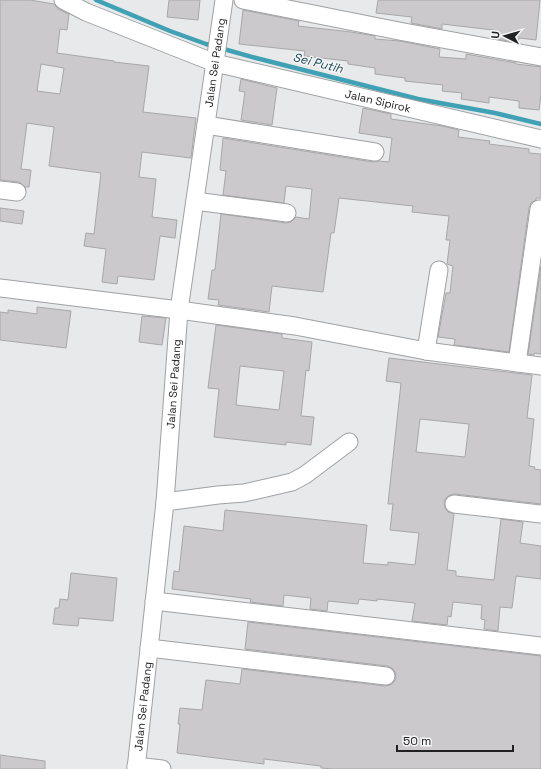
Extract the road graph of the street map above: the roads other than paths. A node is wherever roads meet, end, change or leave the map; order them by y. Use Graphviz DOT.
graph roads {
  1 [pos="63,0"];
  2 [pos="224,0"];
  3 [pos="243,0"];
  4 [pos="217,52"];
  5 [pos="541,56"];
  6 [pos="206,125"];
  7 [pos="541,139"];
  8 [pos="375,152"];
  9 [pos="0,190"];
  10 [pos="17,192"];
  11 [pos="195,201"];
  12 [pos="539,208"];
  13 [pos="287,213"];
  14 [pos="439,270"];
  15 [pos="0,288"];
  16 [pos="179,310"];
  17 [pos="426,351"];
  18 [pos="517,363"];
  19 [pos="541,366"];
  20 [pos="349,442"];
  21 [pos="165,502"];
  22 [pos="454,504"];
  23 [pos="541,514"];
  24 [pos="154,602"];
  25 [pos="541,646"];
  26 [pos="149,648"];
  27 [pos="386,676"];
  28 [pos="136,767"];
  29 [pos="162,769"];
  1 -- 4 [label="street, Jalan Sipirok"];
  2 -- 4 [label="street, Jalan Sei Padang"];
  3 -- 5 [label="street"];
  4 -- 6 [label="street, Jalan Sei Padang"];
  4 -- 7 [label="street, Jalan Sipirok"];
  6 -- 8 [label="street"];
  6 -- 11 [label="street, Jalan Sei Padang"];
  9 -- 10 [label="street"];
  11 -- 13 [label="street"];
  11 -- 16 [label="street, Jalan Sei Padang"];
  12 -- 18 [label="street"];
  14 -- 17 [label="street"];
  15 -- 16 [label="street"];
  16 -- 17 [label="street"];
  16 -- 21 [label="street, Jalan Sei Padang"];
  17 -- 18 [label="street"];
  18 -- 19 [label="street"];
  20 -- 21 [label="street"];
  21 -- 24 [label="street, Jalan Sei Padang"];
  22 -- 23 [label="street"];
  24 -- 25 [label="street"];
  24 -- 26 [label="street, Jalan Sei Padang"];
  26 -- 27 [label="street"];
  26 -- 28 [label="street, Jalan Sei Padang"];
  28 -- 29 [label="street"];
}
